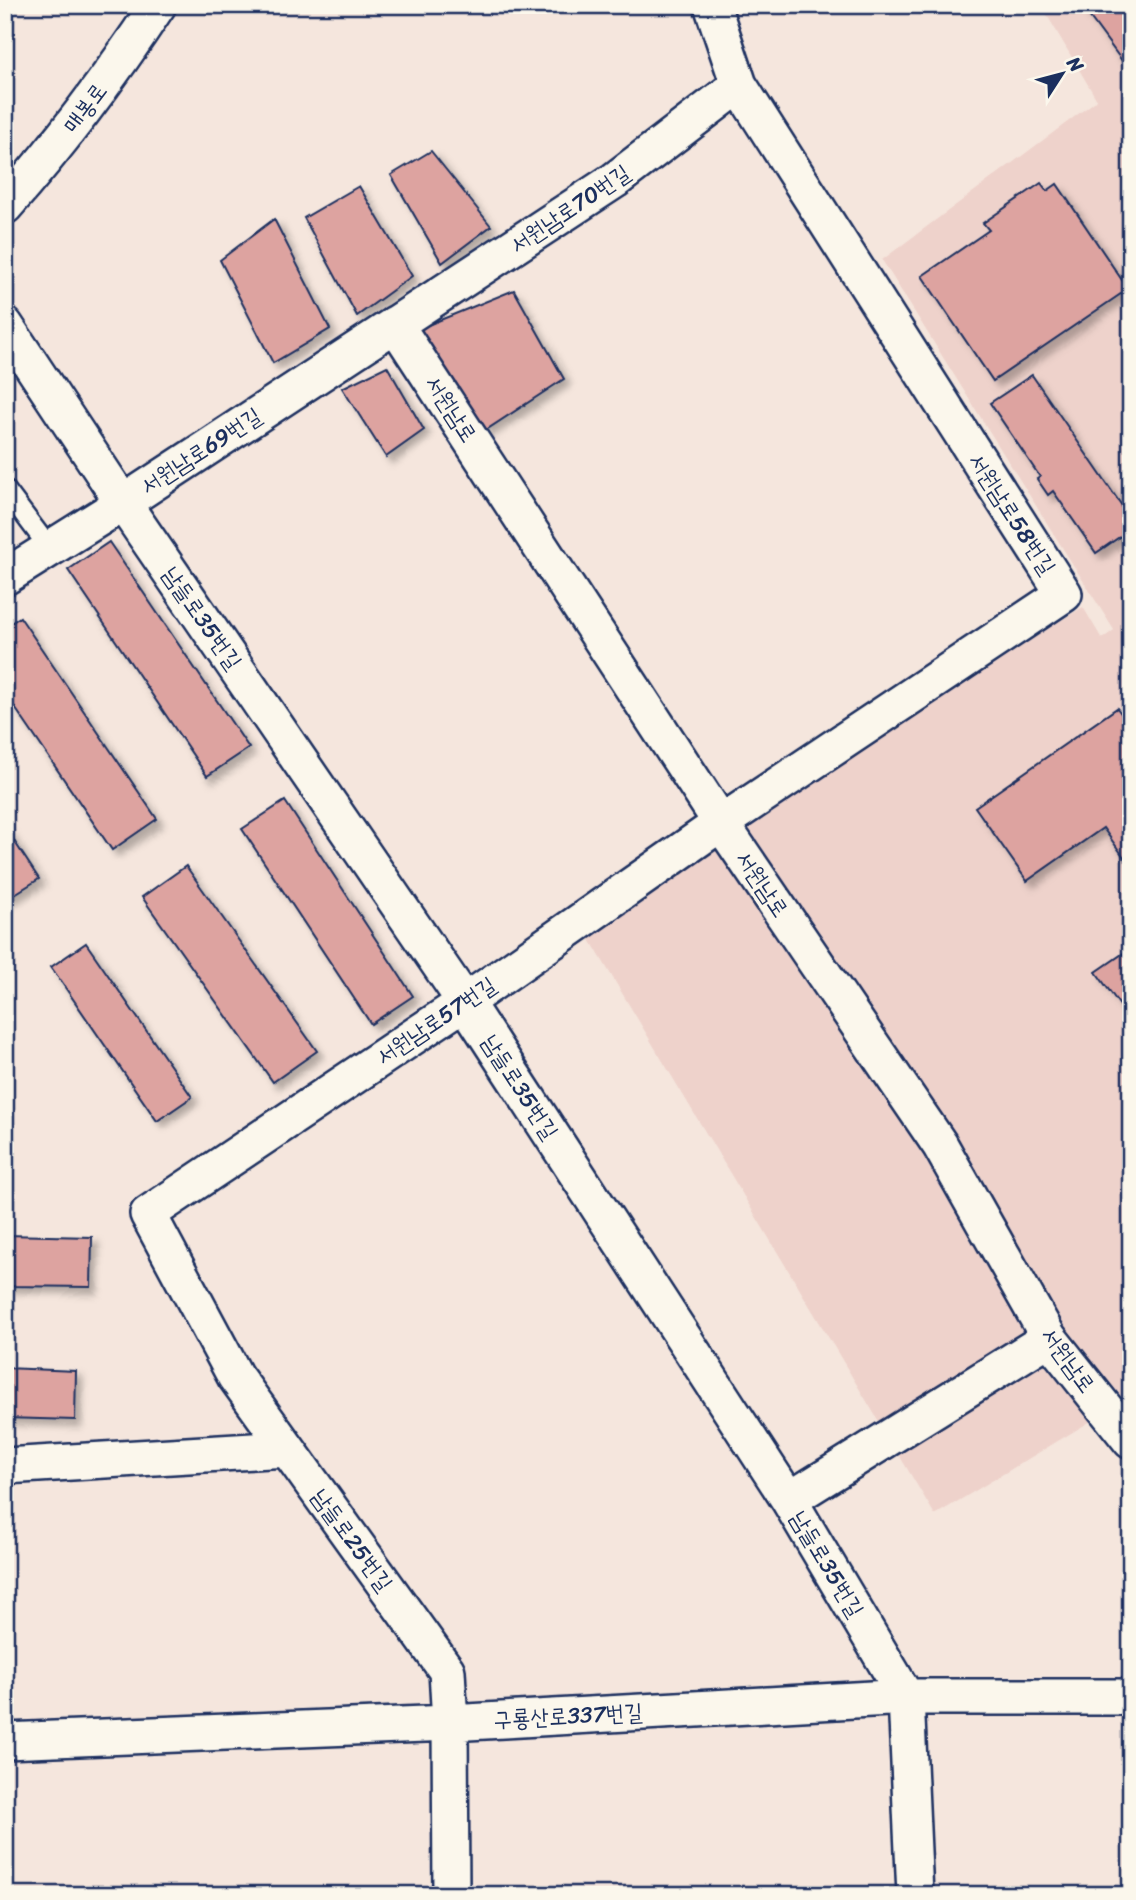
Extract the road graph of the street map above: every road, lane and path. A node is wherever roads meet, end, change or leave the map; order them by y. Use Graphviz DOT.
graph roads {
  1 [pos="158,5"];
  2 [pos="712,5"];
  3 [pos="739,85"];
  4 [pos="5,206"];
  5 [pos="395,324"];
  6 [pos="5,325"];
  7 [pos="5,489"];
  8 [pos="123,503"];
  9 [pos="50,549"];
  10 [pos="5,577"];
  11 [pos="721,823"];
  12 [pos="465,1002"];
  13 [pos="148,1214"];
  14 [pos="1049,1338"];
  15 [pos="1131,1441"];
  16 [pos="287,1449"];
  17 [pos="5,1466"];
  18 [pos="789,1500"];
  19 [pos="906,1697"];
  20 [pos="1131,1697"];
  21 [pos="450,1723"];
  22 [pos="5,1741"];
  23 [pos="451,1895"];
  24 [pos="915,1895"];
  1 -- 4 [label="street, 매봉로"];
  2 -- 3 [label="street"];
  3 -- 5 [label="street, 서원남로70번길"];
  3 -- 11 [label="street, 서원남로58번길"];
  5 -- 8 [label="street, 서원남로69번길"];
  5 -- 11 [label="street, 서원남로"];
  6 -- 8 [label="street, 남들로35번길"];
  7 -- 9 [label="lane"];
  8 -- 9 [label="street, 서원남로69번길"];
  8 -- 12 [label="street, 남들로35번길"];
  9 -- 10 [label="street, 서원남로69번길"];
  11 -- 12 [label="street, 서원남로57번길"];
  11 -- 14 [label="street, 서원남로"];
  12 -- 13 [label="street, 서원남로57번길"];
  12 -- 18 [label="street, 남들로35번길"];
  13 -- 16 [label="street, 남들로25번길"];
  14 -- 15 [label="street, 서원남로"];
  14 -- 18 [label="street"];
  16 -- 17 [label="street"];
  16 -- 21 [label="street, 남들로25번길"];
  18 -- 19 [label="street, 남들로35번길"];
  19 -- 20 [label="street, 구룡산로337번길"];
  19 -- 21 [label="street, 구룡산로337번길"];
  19 -- 24 [label="street, 남들로35번길"];
  21 -- 22 [label="street, 구룡산로337번길"];
  21 -- 23 [label="street, 남들로25번길"];
}
